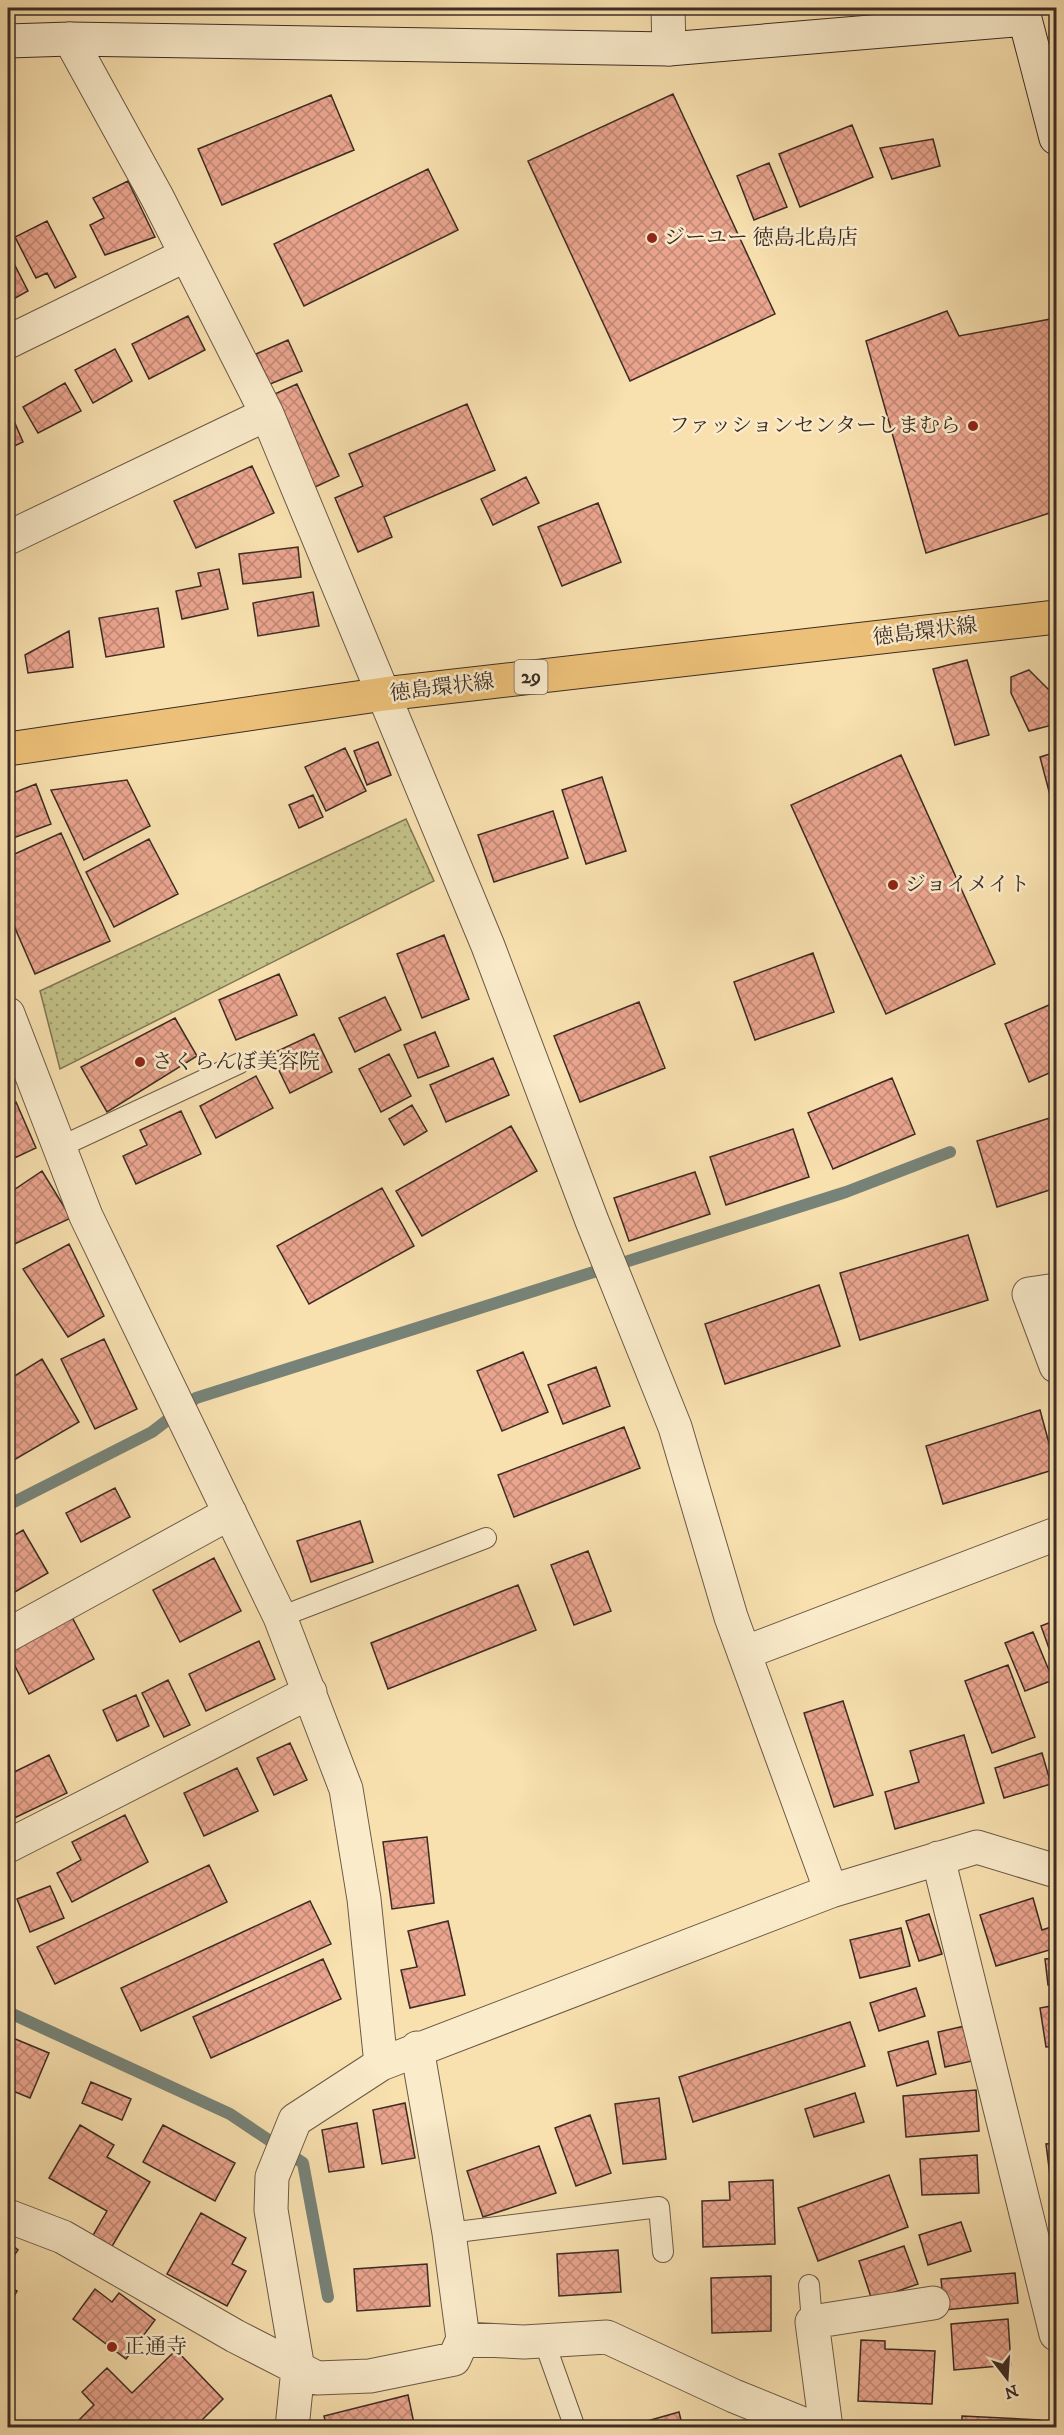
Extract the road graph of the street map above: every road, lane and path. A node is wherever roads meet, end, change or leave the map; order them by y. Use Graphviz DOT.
graph roads {
  1 [pos="668,8"];
  2 [pos="1028,13"];
  3 [pos="70,39"];
  4 [pos="8,41"];
  5 [pos="669,49"];
  6 [pos="1056,138"];
  7 [pos="186,255"];
  8 [pos="8,342"];
  9 [pos="267,414"];
  10 [pos="8,538"];
  11 [pos="1056,617"];
  12 [pos="384,694"];
  13 [pos="8,749"];
  14 [pos="8,1016"];
  15 [pos="240,1063"];
  16 [pos="60,1147"];
  17 [pos="1056,1290"];
  18 [pos="1056,1366"];
  19 [pos="230,1512"];
  20 [pos="1056,1534"];
  21 [pos="486,1538"];
  22 [pos="280,1617"];
  23 [pos="8,1635"];
  24 [pos="744,1653"];
  25 [pos="310,1692"];
  26 [pos="8,1846"];
  27 [pos="938,1858"];
  28 [pos="1056,1871"];
  29 [pos="831,1891"];
  30 [pos="417,2048"];
  31 [pos="381,2064"];
  32 [pos="8,2216"];
  33 [pos="449,2233"];
  34 [pos="663,2252"];
  35 [pos="809,2285"];
  36 [pos="933,2303"];
  37 [pos="812,2322"];
  38 [pos="1056,2334"];
  39 [pos="463,2339"];
  40 [pos="544,2341"];
  41 [pos="298,2370"];
  42 [pos="292,2427"];
  43 [pos="575,2427"];
  44 [pos="813,2427"];
  45 [pos="826,2427"];
  1 -- 5 [label="street"];
  2 -- 5 [label="street"];
  2 -- 6 [label="street"];
  3 -- 4 [label="street"];
  3 -- 5 [label="street"];
  3 -- 7 [label="street"];
  7 -- 8 [label="street"];
  7 -- 9 [label="street"];
  9 -- 10 [label="street"];
  9 -- 12 [label="street"];
  11 -- 12 [label="main road, 徳島環状線 / 29"];
  12 -- 13 [label="main road, 徳島環状線 / 29"];
  12 -- 24 [label="street"];
  14 -- 16 [label="street"];
  15 -- 16 [label="lane"];
  16 -- 19 [label="street"];
  17 -- 18 [label="street"];
  19 -- 22 [label="street"];
  19 -- 23 [label="street"];
  20 -- 24 [label="street"];
  21 -- 22 [label="lane"];
  22 -- 25 [label="street"];
  24 -- 29 [label="street"];
  25 -- 26 [label="street"];
  25 -- 31 [label="street"];
  27 -- 28 [label="street"];
  27 -- 29 [label="street"];
  27 -- 38 [label="street"];
  29 -- 30 [label="street"];
  30 -- 31 [label="street"];
  30 -- 33 [label="street"];
  31 -- 41 [label="street"];
  32 -- 41 [label="street"];
  33 -- 34 [label="lane"];
  33 -- 39 [label="street"];
  35 -- 37 [label="lane"];
  36 -- 37 [label="street"];
  37 -- 45 [label="street"];
  39 -- 40 [label="street"];
  39 -- 41 [label="street"];
  40 -- 43 [label="lane"];
  40 -- 44 [label="street"];
  41 -- 42 [label="street"];
}
